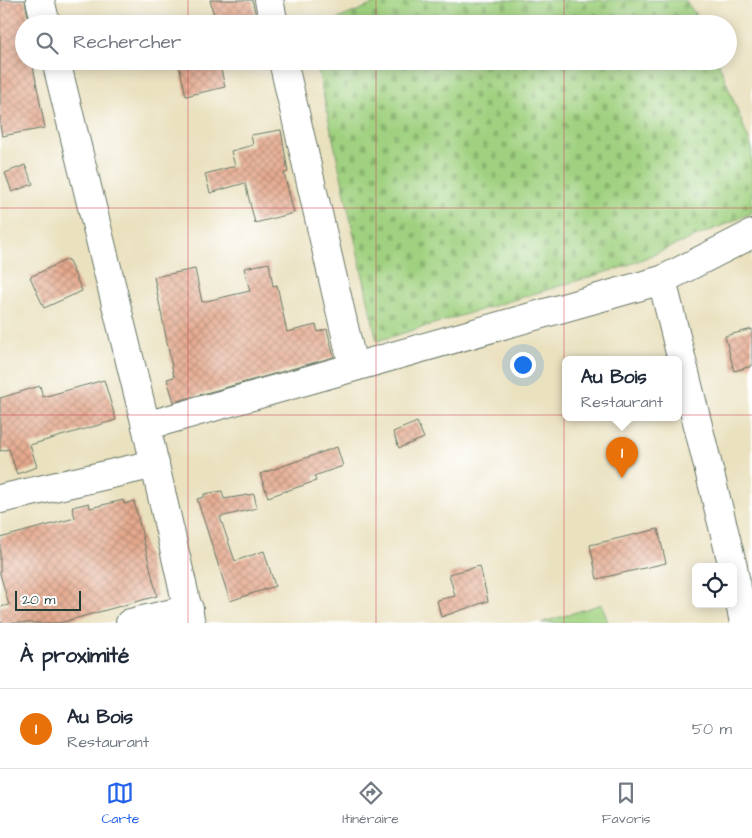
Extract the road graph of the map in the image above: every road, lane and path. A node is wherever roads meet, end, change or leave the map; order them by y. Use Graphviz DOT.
graph roads {
  1 [pos="40,0"];
  2 [pos="269,0"];
  3 [pos="44,15"];
  4 [pos="272,15"];
  5 [pos="58,70"];
  6 [pos="285,70"];
  7 [pos="752,234"];
  8 [pos="662,280"];
  9 [pos="681,356"];
  10 [pos="682,361"];
  11 [pos="353,366"];
  12 [pos="146,426"];
  13 [pos="155,464"];
  14 [pos="0,499"];
  15 [pos="732,563"];
  16 [pos="737,587"];
  17 [pos="190,616"];
  18 [pos="130,623"];
  19 [pos="744,623"];
  1 -- 3 [label="street"];
  2 -- 4 [label="street"];
  5 -- 12 [label="street"];
  6 -- 11 [label="street"];
  7 -- 8 [label="street"];
  8 -- 9 [label="street"];
  8 -- 11 [label="street"];
  10 -- 15 [label="street"];
  11 -- 12 [label="street"];
  12 -- 13 [label="street"];
  13 -- 14 [label="street"];
  13 -- 17 [label="street"];
  16 -- 19 [label="street"];
  17 -- 18 [label="street"];
}
